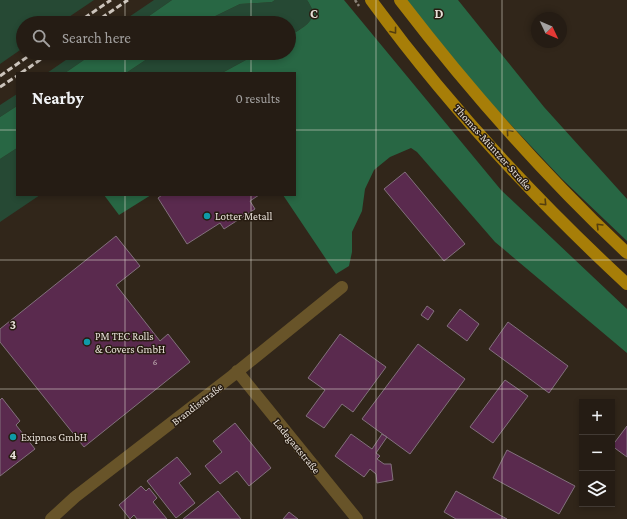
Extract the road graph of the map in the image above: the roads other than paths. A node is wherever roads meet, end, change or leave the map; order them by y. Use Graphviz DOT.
graph roads {
  1 [pos="371,0"];
  2 [pos="400,0"];
  3 [pos="627,253"];
  4 [pos="627,284"];
  5 [pos="342,288"];
  6 [pos="237,371"];
  7 [pos="51,519"];
  8 [pos="357,519"];
  1 -- 4 [label="main road, Thomas-Müntzer-Straße, one-way"];
  3 -- 2 [label="main road, Thomas-Müntzer-Straße, one-way"];
  5 -- 6 [label="street, Brandisstraße"];
  6 -- 7 [label="street, Brandisstraße"];
  6 -- 8 [label="street, Ladegaststraße"];
}
